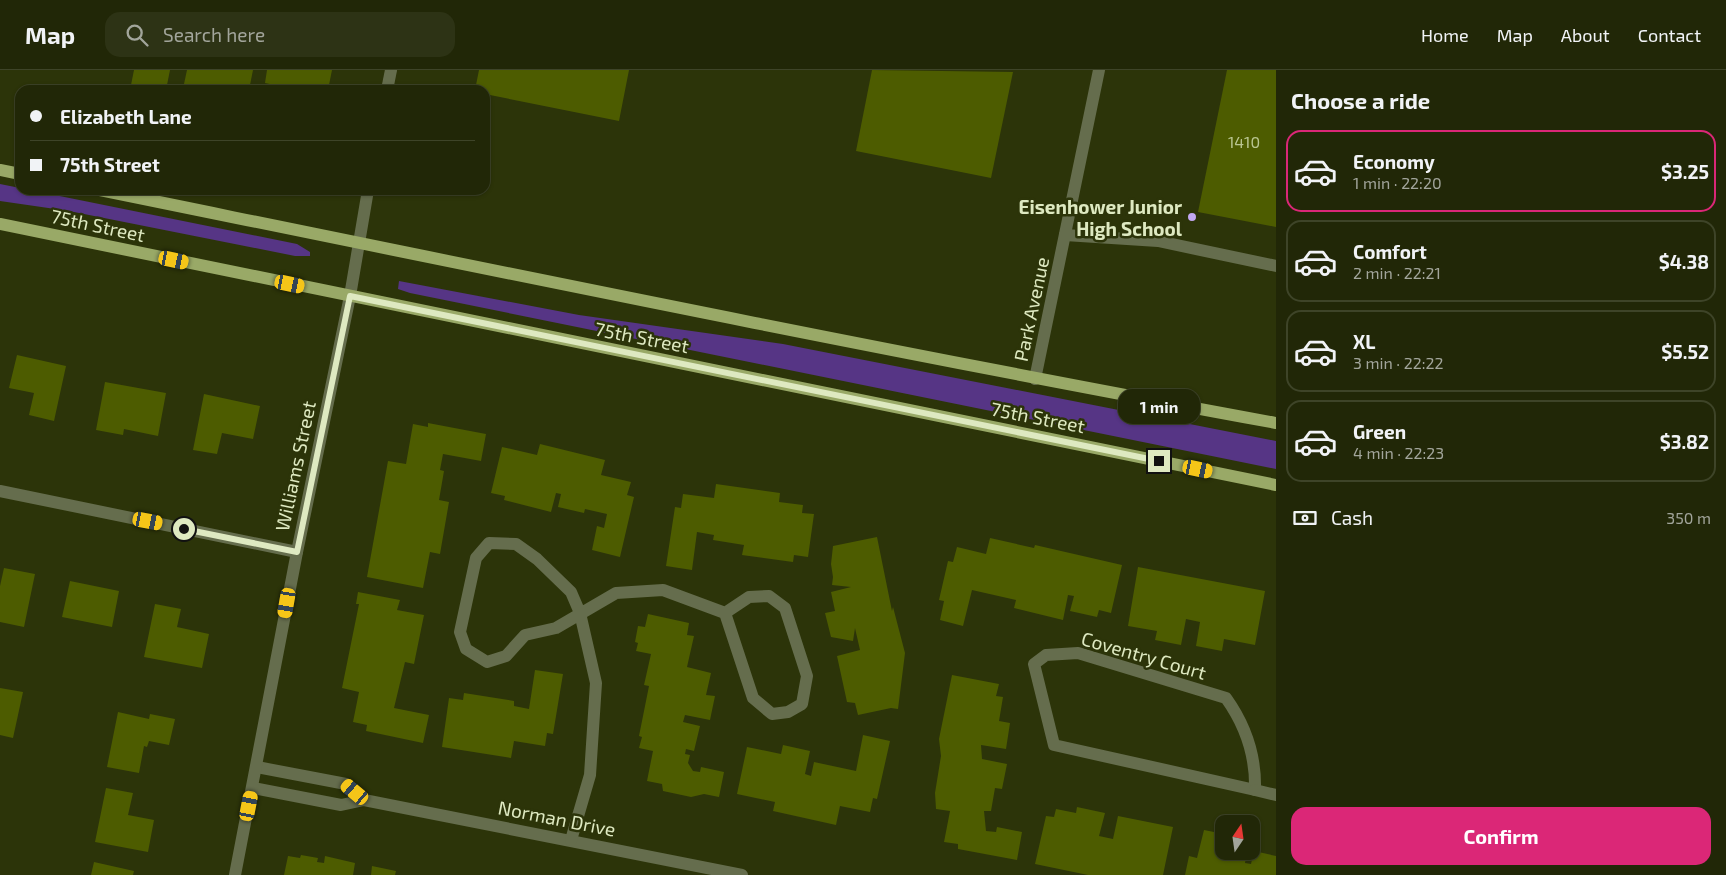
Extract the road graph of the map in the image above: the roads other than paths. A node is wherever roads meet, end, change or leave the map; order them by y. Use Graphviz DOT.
graph roads {
  1 [pos="391,70"];
  2 [pos="1100,70"];
  3 [pos="388,85"];
  4 [pos="0,170"];
  5 [pos="15,173"];
  6 [pos="125,195"];
  7 [pos="367,195"];
  8 [pos="0,224"];
  9 [pos="1065,235"];
  10 [pos="358,242"];
  11 [pos="1276,266"];
  12 [pos="350,296"];
  13 [pos="1035,379"];
  14 [pos="1276,423"];
  15 [pos="1276,485"];
  16 [pos="0,491"];
  17 [pos="297,552"];
  18 [pos="580,613"];
  19 [pos="725,613"];
  20 [pos="257,767"];
  21 [pos="253,788"];
  22 [pos="1255,790"];
  23 [pos="1276,795"];
  24 [pos="364,800"];
  25 [pos="571,840"];
  26 [pos="235,875"];
  27 [pos="742,875"];
  1 -- 3 [label="street"];
  2 -- 9 [label="street, Park Avenue"];
  4 -- 5 [label="main road"];
  6 -- 10 [label="main road, 75th Street"];
  7 -- 10 [label="street, Williams Street"];
  8 -- 12 [label="main road, 75th Street"];
  9 -- 11 [label="street"];
  9 -- 13 [label="street, Park Avenue"];
  10 -- 12 [label="street, Williams Street"];
  10 -- 13 [label="main road, 75th Street"];
  12 -- 15 [label="main road, 75th Street"];
  12 -- 17 [label="street, Williams Street"];
  13 -- 14 [label="main road, 75th Street"];
  16 -- 17 [label="street"];
  17 -- 20 [label="street, Williams Street"];
  18 -- 18 [label="street"];
  18 -- 19 [label="street"];
  18 -- 25 [label="street"];
  19 -- 19 [label="street"];
  20 -- 21 [label="street, Williams Street"];
  20 -- 24 [label="street, Norman Drive"];
  21 -- 24 [label="street, Norman Drive"];
  21 -- 26 [label="street, Williams Street"];
  22 -- 22 [label="street, Coventry Court"];
  22 -- 23 [label="street, Coventry Court"];
  24 -- 25 [label="street, Norman Drive"];
  25 -- 27 [label="street, Norman Drive"];
}
